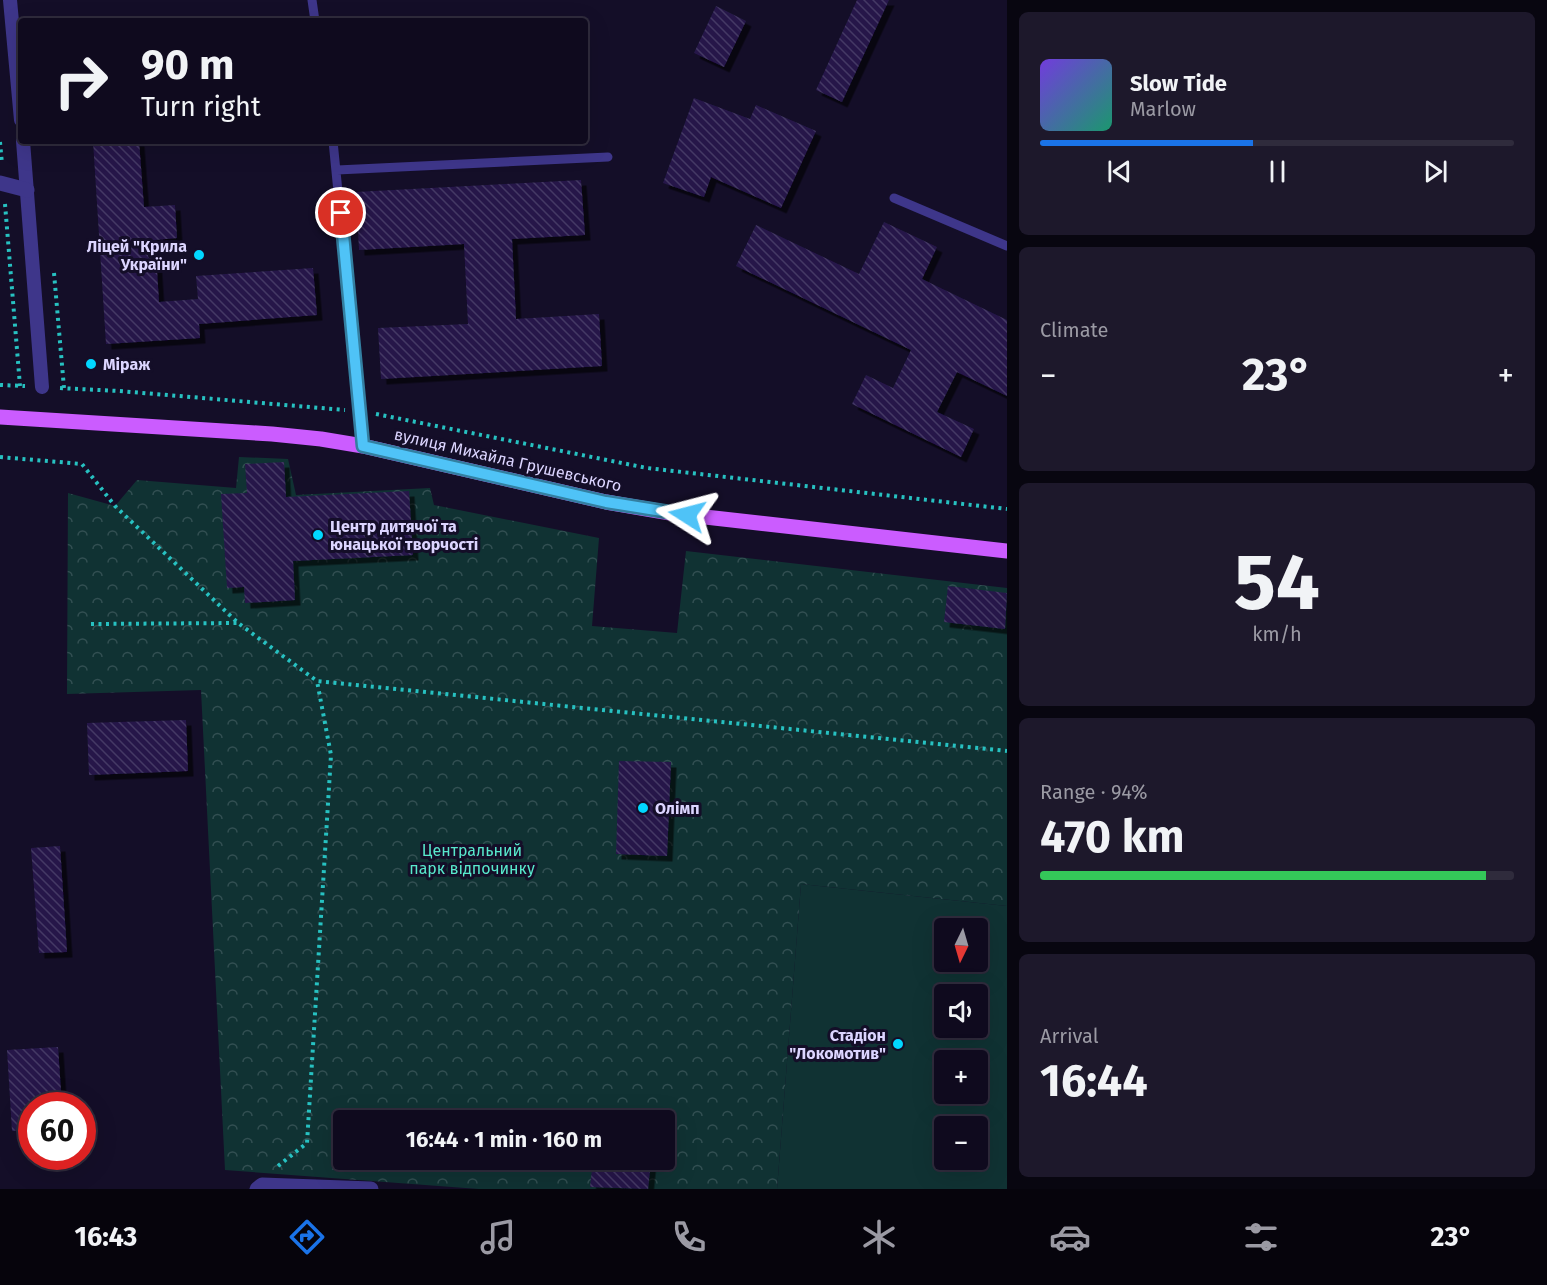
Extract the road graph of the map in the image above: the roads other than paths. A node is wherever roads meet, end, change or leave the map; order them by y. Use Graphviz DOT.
graph roads {
  1 [pos="10,0"];
  2 [pos="312,0"];
  3 [pos="315,18"];
  4 [pos="18,87"];
  5 [pos="23,144"];
  6 [pos="333,144"];
  7 [pos="608,157"];
  8 [pos="337,170"];
  9 [pos="2,184"];
  10 [pos="27,190"];
  11 [pos="894,198"];
  12 [pos="1007,246"];
  13 [pos="42,387"];
  14 [pos="0,417"];
  15 [pos="363,446"];
  16 [pos="1007,551"];
  17 [pos="257,1189"];
  18 [pos="371,1189"];
  1 -- 4 [label="street"];
  2 -- 3 [label="lane"];
  5 -- 10 [label="street"];
  6 -- 8 [label="lane"];
  7 -- 8 [label="lane"];
  8 -- 15 [label="lane"];
  9 -- 10 [label="street"];
  10 -- 13 [label="street"];
  11 -- 12 [label="lane"];
  14 -- 15 [label="main road, вулиця Михайла Грушевського"];
  15 -- 16 [label="main road, вулиця Михайла Грушевського"];
  17 -- 18 [label="street"];
}
